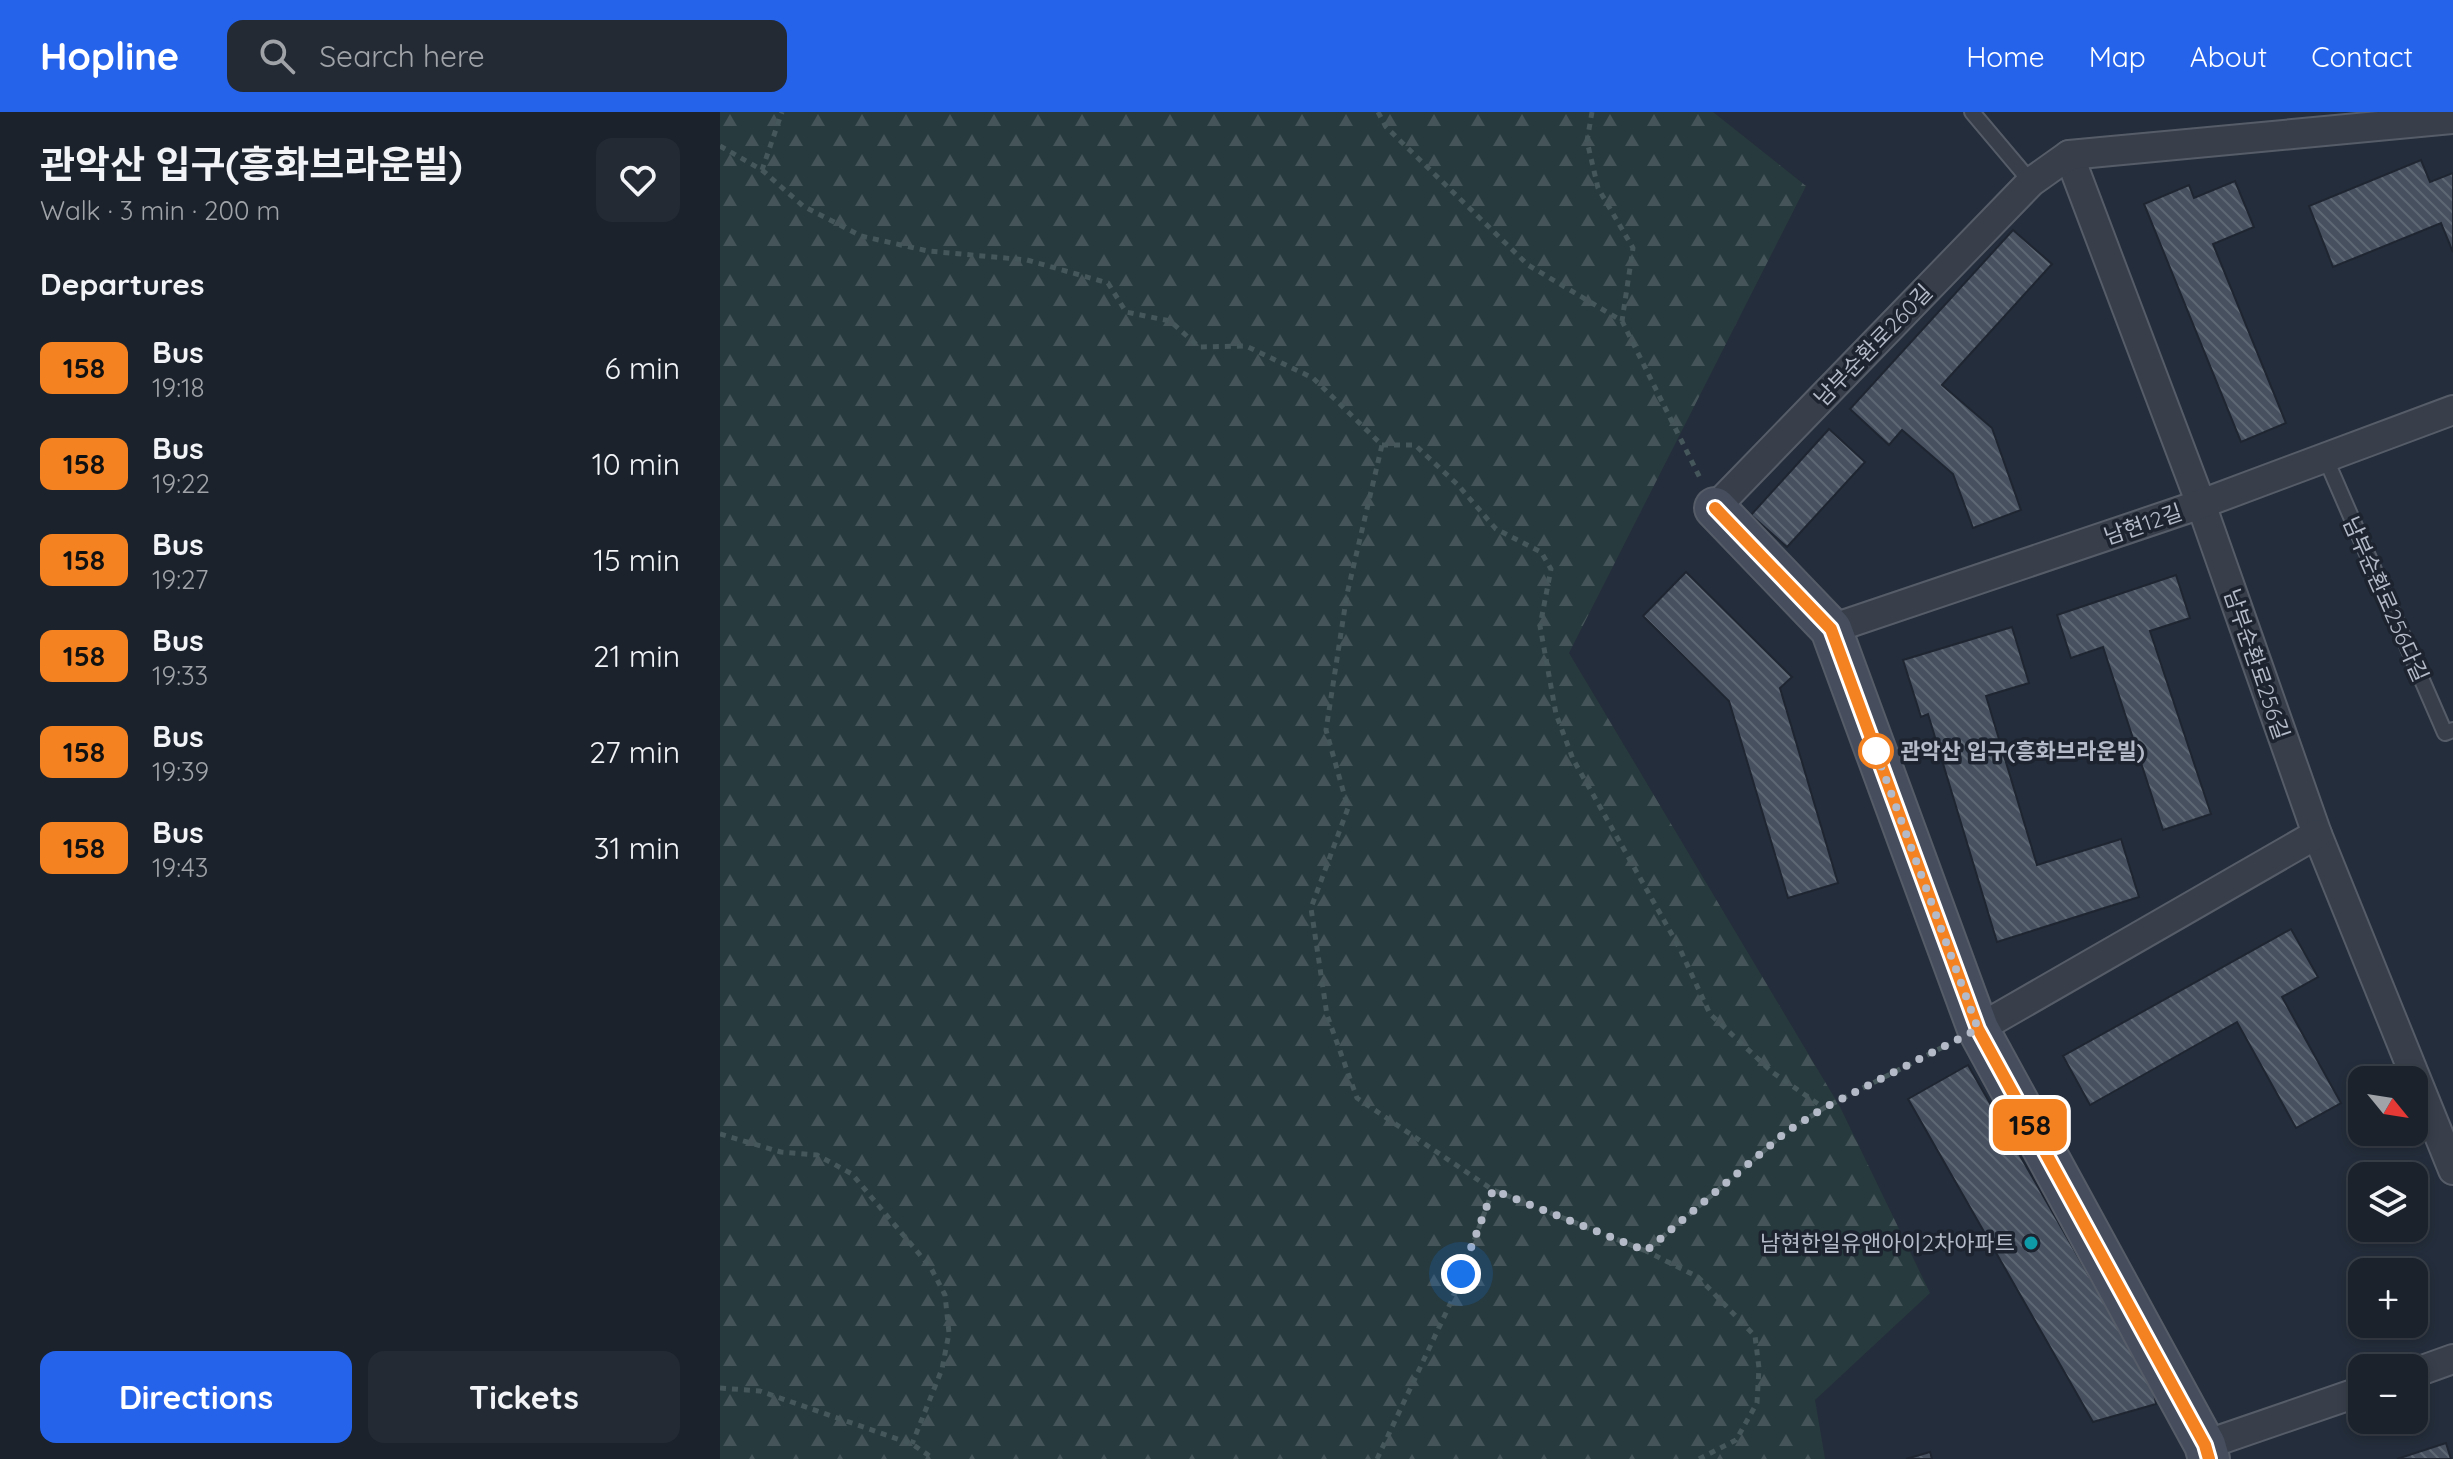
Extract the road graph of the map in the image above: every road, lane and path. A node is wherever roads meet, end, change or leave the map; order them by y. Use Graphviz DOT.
graph roads {
  1 [pos="782,112"];
  2 [pos="1378,112"];
  3 [pos="1592,112"];
  4 [pos="1972,112"];
  5 [pos="2453,119"];
  6 [pos="720,146"];
  7 [pos="2069,155"];
  8 [pos="762,170"];
  9 [pos="2031,182"];
  10 [pos="1622,321"];
  11 [pos="2453,410"];
  12 [pos="1382,445"];
  13 [pos="2325,457"];
  14 [pos="2201,504"];
  15 [pos="1715,508"];
  16 [pos="1831,629"];
  17 [pos="2453,730"];
  18 [pos="2317,834"];
  19 [pos="1978,1029"];
  20 [pos="1824,1108"];
  21 [pos="720,1134"];
  22 [pos="2453,1170"];
  23 [pos="1493,1190"];
  24 [pos="1646,1251"];
  25 [pos="2453,1359"];
  26 [pos="2428,1368"];
  27 [pos="720,1388"];
  28 [pos="2348,1397"];
  29 [pos="912,1444"];
  30 [pos="2207,1452"];
  31 [pos="934,1459"];
  32 [pos="1377,1459"];
  33 [pos="1699,1459"];
  1 -- 8 [label="path"];
  2 -- 10 [label="path"];
  3 -- 10 [label="path"];
  4 -- 9 [label="lane"];
  5 -- 7 [label="street"];
  6 -- 8 [label="path"];
  7 -- 9 [label="street, 남부순환로260길"];
  7 -- 14 [label="street, 남부순환로256길"];
  8 -- 12 [label="path"];
  9 -- 15 [label="street, 남부순환로260길"];
  10 -- 15 [label="path"];
  11 -- 13 [label="street, 남현12길"];
  12 -- 20 [label="path"];
  12 -- 23 [label="path"];
  13 -- 14 [label="street, 남현12길"];
  13 -- 17 [label="lane, 남부순환로256다길"];
  14 -- 16 [label="street, 남현12길"];
  14 -- 18 [label="street, 남부순환로256길"];
  15 -- 16 [label="street"];
  16 -- 19 [label="street"];
  18 -- 19 [label="street"];
  18 -- 22 [label="street, 남부순환로256길"];
  19 -- 20 [label="path"];
  19 -- 30 [label="street"];
  20 -- 24 [label="path"];
  21 -- 29 [label="path"];
  23 -- 24 [label="path"];
  23 -- 32 [label="path"];
  24 -- 33 [label="path"];
  25 -- 26 [label="street"];
  27 -- 29 [label="path"];
  28 -- 30 [label="street"];
  29 -- 31 [label="path"];
}
